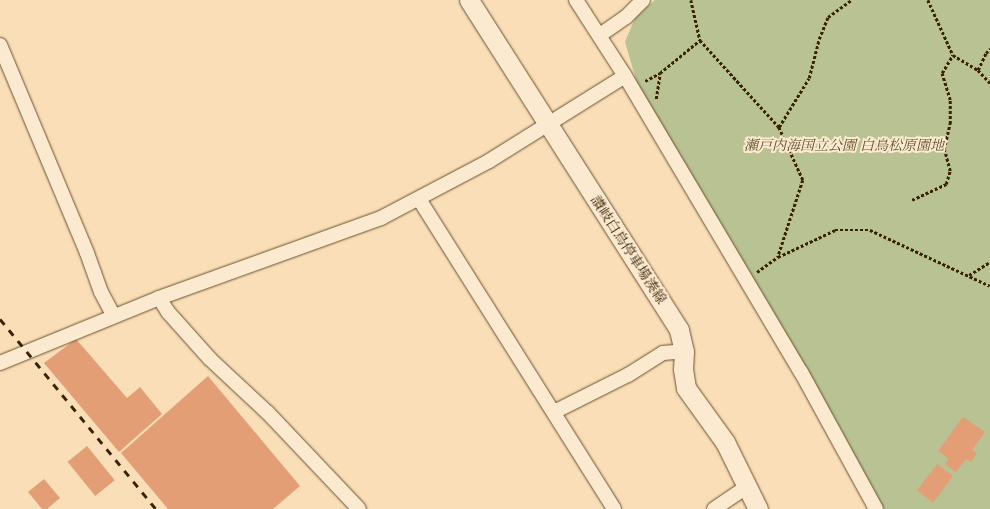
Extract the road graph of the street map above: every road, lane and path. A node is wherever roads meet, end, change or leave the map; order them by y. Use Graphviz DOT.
graph roads {
  1 [pos="469,0"];
  2 [pos="576,0"];
  3 [pos="643,0"];
  4 [pos="691,0"];
  5 [pos="851,0"];
  6 [pos="928,0"];
  7 [pos="600,35"];
  8 [pos="700,40"];
  9 [pos="0,45"];
  10 [pos="990,49"];
  11 [pos="952,56"];
  12 [pos="978,70"];
  13 [pos="628,81"];
  14 [pos="990,83"];
  15 [pos="547,125"];
  16 [pos="779,127"];
  17 [pos="419,199"];
  18 [pos="912,200"];
  19 [pos="778,257"];
  20 [pos="990,262"];
  21 [pos="969,275"];
  22 [pos="745,280"];
  23 [pos="990,286"];
  24 [pos="159,298"];
  25 [pos="114,316"];
  26 [pos="684,351"];
  27 [pos="0,363"];
  28 [pos="554,412"];
  29 [pos="748,486"];
  30 [pos="359,509"];
  31 [pos="614,509"];
  32 [pos="714,509"];
  33 [pos="758,509"];
  34 [pos="876,509"];
  1 -- 15 [label="main road, 讃岐白鳥停車場湊線"];
  2 -- 7 [label="street"];
  3 -- 7 [label="street"];
  4 -- 8 [label="path"];
  5 -- 16 [label="path"];
  6 -- 11 [label="path"];
  7 -- 13 [label="street"];
  8 -- 13 [label="path"];
  8 -- 16 [label="path"];
  9 -- 25 [label="street"];
  10 -- 12 [label="path"];
  11 -- 12 [label="path"];
  11 -- 18 [label="path"];
  12 -- 14 [label="path"];
  13 -- 15 [label="street"];
  13 -- 22 [label="street"];
  15 -- 17 [label="street"];
  15 -- 26 [label="main road, 讃岐白鳥停車場湊線"];
  16 -- 19 [label="path"];
  17 -- 24 [label="street"];
  17 -- 28 [label="street"];
  19 -- 21 [label="path"];
  19 -- 22 [label="path"];
  20 -- 21 [label="path"];
  21 -- 23 [label="path"];
  22 -- 34 [label="street"];
  24 -- 25 [label="street"];
  24 -- 30 [label="street"];
  25 -- 27 [label="street"];
  26 -- 28 [label="street"];
  26 -- 29 [label="main road, 讃岐白鳥停車場湊線"];
  28 -- 31 [label="street"];
  29 -- 32 [label="street"];
  29 -- 33 [label="main road, 讃岐白鳥停車場湊線"];
}
